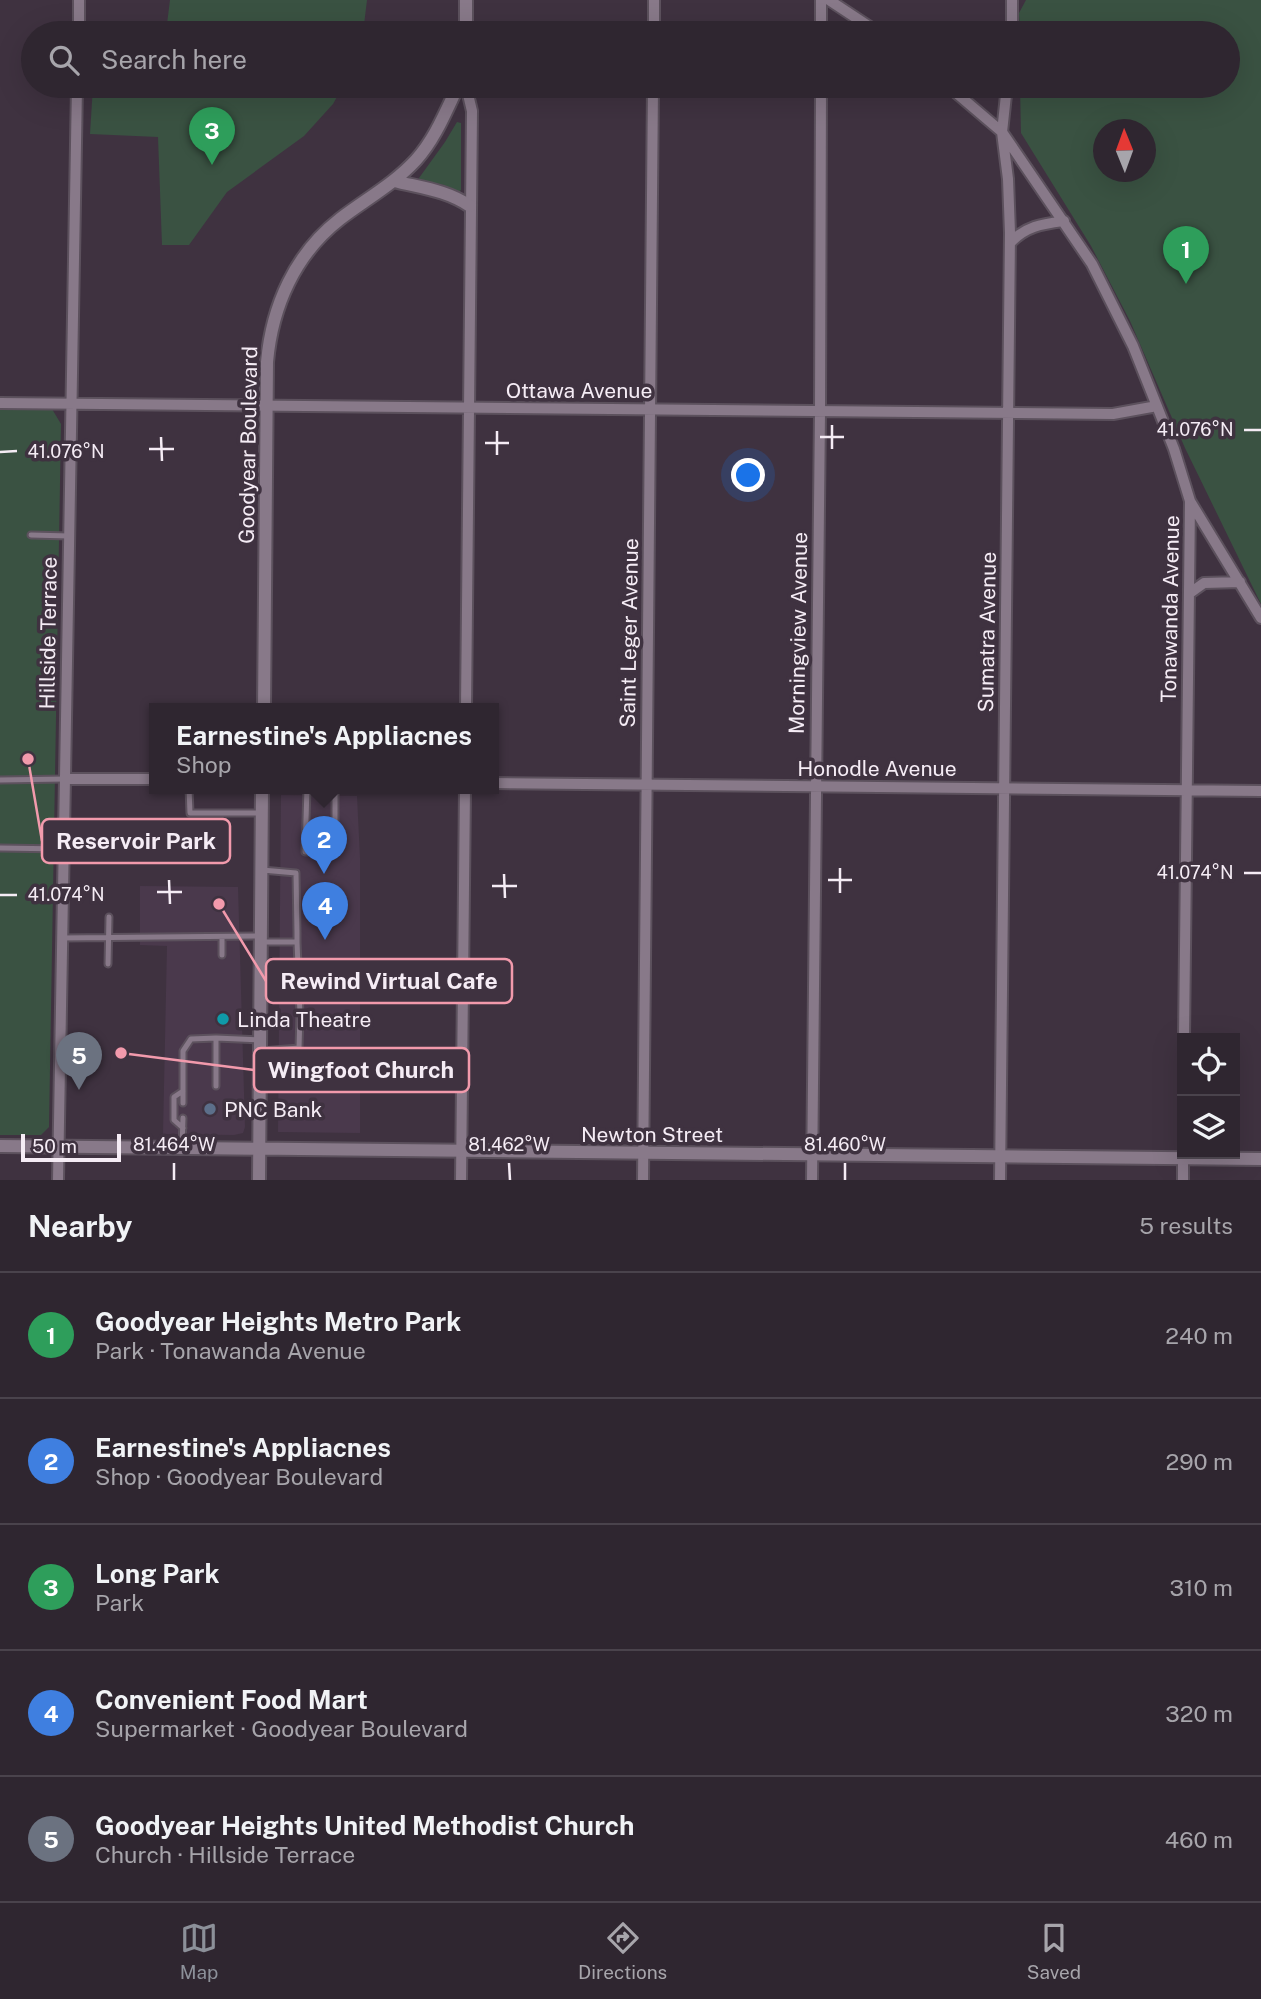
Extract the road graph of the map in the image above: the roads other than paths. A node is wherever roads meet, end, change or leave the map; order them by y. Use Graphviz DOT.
graph roads {
  1 [pos="79,0"];
  2 [pos="466,0"];
  3 [pos="654,0"];
  4 [pos="821,0"];
  5 [pos="829,0"];
  6 [pos="1012,0"];
  7 [pos="79,21"];
  8 [pos="466,21"];
  9 [pos="654,21"];
  10 [pos="821,21"];
  11 [pos="861,21"];
  12 [pos="1012,21"];
  13 [pos="78,98"];
  14 [pos="452,98"];
  15 [pos="469,98"];
  16 [pos="653,98"];
  17 [pos="821,98"];
  18 [pos="962,98"];
  19 [pos="1006,98"];
  20 [pos="1002,132"];
  21 [pos="394,181"];
  22 [pos="470,206"];
  23 [pos="1064,221"];
  24 [pos="1010,243"];
  25 [pos="0,403"];
  26 [pos="71,404"];
  27 [pos="266,406"];
  28 [pos="1157,406"];
  29 [pos="468,409"];
  30 [pos="650,409"];
  31 [pos="820,411"];
  32 [pos="1008,413"];
  33 [pos="1191,501"];
  34 [pos="31,535"];
  35 [pos="69,536"];
  36 [pos="1240,582"];
  37 [pos="1190,593"];
  38 [pos="1261,618"];
  39 [pos="264,703"];
  40 [pos="466,703"];
  41 [pos="65,779"];
  42 [pos="149,779"];
  43 [pos="0,780"];
  44 [pos="499,783"];
  45 [pos="646,785"];
  46 [pos="816,787"];
  47 [pos="1003,788"];
  48 [pos="1188,790"];
  49 [pos="1261,791"];
  50 [pos="188,794"];
  51 [pos="262,794"];
  52 [pos="307,794"];
  53 [pos="335,794"];
  54 [pos="465,794"];
  55 [pos="262,813"];
  56 [pos="0,848"];
  57 [pos="64,849"];
  58 [pos="262,870"];
  59 [pos="109,917"];
  60 [pos="222,937"];
  61 [pos="62,938"];
  62 [pos="109,938"];
  63 [pos="261,939"];
  64 [pos="297,942"];
  65 [pos="222,955"];
  66 [pos="108,964"];
  67 [pos="261,967"];
  68 [pos="298,969"];
  69 [pos="1184,1033"];
  70 [pos="216,1038"];
  71 [pos="260,1046"];
  72 [pos="216,1086"];
  73 [pos="183,1091"];
  74 [pos="183,1103"];
  75 [pos="183,1118"];
  76 [pos="183,1128"];
  77 [pos="0,1146"];
  78 [pos="58,1147"];
  79 [pos="182,1147"];
  80 [pos="260,1147"];
  81 [pos="462,1152"];
  82 [pos="643,1153"];
  83 [pos="812,1154"];
  84 [pos="1000,1156"];
  85 [pos="1177,1156"];
  86 [pos="1240,1158"];
  87 [pos="1183,1159"];
  88 [pos="1261,1159"];
  89 [pos="58,1180"];
  90 [pos="259,1180"];
  91 [pos="461,1180"];
  92 [pos="643,1180"];
  93 [pos="812,1180"];
  94 [pos="1000,1180"];
  95 [pos="1182,1180"];
  1 -- 7 [label="street"];
  2 -- 8 [label="street"];
  3 -- 9 [label="street"];
  4 -- 10 [label="street"];
  5 -- 11 [label="street"];
  6 -- 12 [label="street"];
  13 -- 26 [label="street, Hillside Terrace"];
  14 -- 21 [label="street, Goodyear Boulevard"];
  15 -- 22 [label="street"];
  16 -- 30 [label="street, Saint Leger Avenue"];
  17 -- 31 [label="street, Morningview Avenue"];
  18 -- 20 [label="street, Tonawanda Avenue"];
  19 -- 20 [label="street, Sumatra Avenue"];
  20 -- 23 [label="street, Tonawanda Avenue"];
  20 -- 24 [label="street, Sumatra Avenue"];
  21 -- 22 [label="street"];
  21 -- 27 [label="street, Goodyear Boulevard"];
  22 -- 29 [label="street"];
  23 -- 24 [label="street"];
  23 -- 28 [label="street, Tonawanda Avenue"];
  24 -- 32 [label="street, Sumatra Avenue"];
  25 -- 26 [label="street, Ottawa Avenue"];
  26 -- 27 [label="street, Ottawa Avenue"];
  26 -- 35 [label="street, Hillside Terrace"];
  27 -- 29 [label="street, Ottawa Avenue"];
  27 -- 39 [label="street, Goodyear Boulevard"];
  28 -- 32 [label="street, Ottawa Avenue"];
  28 -- 33 [label="street, Tonawanda Avenue"];
  29 -- 30 [label="street, Ottawa Avenue"];
  29 -- 40 [label="street"];
  30 -- 31 [label="street, Ottawa Avenue"];
  30 -- 45 [label="street, Saint Leger Avenue"];
  31 -- 32 [label="street, Ottawa Avenue"];
  31 -- 46 [label="street, Morningview Avenue"];
  32 -- 47 [label="street, Sumatra Avenue"];
  33 -- 36 [label="street"];
  33 -- 37 [label="street, Tonawanda Avenue"];
  34 -- 35 [label="lane"];
  35 -- 41 [label="street, Hillside Terrace"];
  36 -- 37 [label="street"];
  36 -- 38 [label="street"];
  37 -- 48 [label="street, Tonawanda Avenue"];
  41 -- 42 [label="street"];
  41 -- 43 [label="lane"];
  41 -- 57 [label="street, Hillside Terrace"];
  44 -- 45 [label="street, Honodle Avenue"];
  45 -- 46 [label="street, Honodle Avenue"];
  45 -- 82 [label="street, Saint Leger Avenue"];
  46 -- 47 [label="street, Honodle Avenue"];
  46 -- 83 [label="street, Morningview Avenue"];
  47 -- 48 [label="street, Honodle Avenue"];
  47 -- 84 [label="street, Sumatra Avenue"];
  48 -- 49 [label="street, Honodle Avenue"];
  48 -- 69 [label="street, Tonawanda Avenue"];
  50 -- 55 [label="lane"];
  51 -- 55 [label="street"];
  52 -- 53 [label="lane"];
  54 -- 81 [label="street"];
  55 -- 58 [label="street"];
  56 -- 57 [label="lane"];
  57 -- 61 [label="street, Hillside Terrace"];
  58 -- 63 [label="street"];
  58 -- 64 [label="lane"];
  59 -- 62 [label="lane"];
  60 -- 62 [label="lane"];
  60 -- 63 [label="lane"];
  60 -- 65 [label="lane"];
  61 -- 62 [label="lane"];
  61 -- 78 [label="street, Hillside Terrace"];
  62 -- 66 [label="lane"];
  63 -- 64 [label="lane"];
  63 -- 67 [label="street"];
  64 -- 68 [label="lane"];
  67 -- 68 [label="lane"];
  67 -- 71 [label="street"];
  68 -- 71 [label="lane"];
  70 -- 71 [label="lane"];
  70 -- 72 [label="lane"];
  70 -- 73 [label="lane"];
  71 -- 80 [label="street"];
  73 -- 74 [label="lane"];
  73 -- 76 [label="lane"];
  75 -- 76 [label="lane"];
  76 -- 79 [label="lane"];
  77 -- 78 [label="street, Newton Street"];
  78 -- 79 [label="street, Newton Street"];
  78 -- 89 [label="street, Hillside Terrace"];
  79 -- 80 [label="street, Newton Street"];
  80 -- 81 [label="street, Newton Street"];
  80 -- 90 [label="street"];
  81 -- 82 [label="street, Newton Street"];
  81 -- 91 [label="street"];
  82 -- 83 [label="street, Newton Street"];
  82 -- 92 [label="street, Saint Leger Avenue"];
  83 -- 84 [label="street, Newton Street"];
  83 -- 93 [label="street, Morningview Avenue"];
  84 -- 85 [label="street, Newton Street"];
  84 -- 94 [label="street, Sumatra Avenue"];
  86 -- 88 [label="street, Newton Street"];
  87 -- 95 [label="street"];
}
